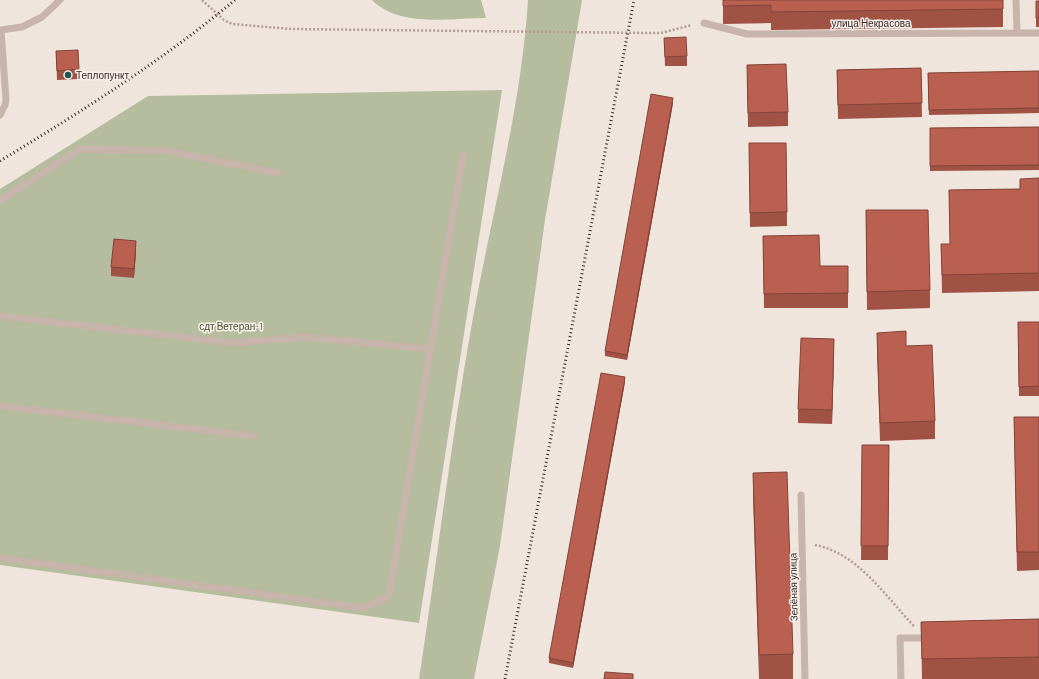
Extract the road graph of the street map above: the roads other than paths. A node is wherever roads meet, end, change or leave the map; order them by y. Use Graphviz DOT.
graph roads {
  1 [pos="60,0"];
  2 [pos="1016,0"];
  3 [pos="704,23"];
  4 [pos="1,30"];
  5 [pos="1017,33"];
  6 [pos="1039,33"];
  7 [pos="0,115"];
  8 [pos="463,155"];
  9 [pos="278,173"];
  10 [pos="0,200"];
  11 [pos="0,316"];
  12 [pos="430,349"];
  13 [pos="0,406"];
  14 [pos="254,436"];
  15 [pos="801,495"];
  16 [pos="0,558"];
  17 [pos="940,638"];
  18 [pos="805,679"];
  19 [pos="901,679"];
  1 -- 4 [label="lane"];
  2 -- 5 [label="lane"];
  3 -- 5 [label="lane, улица Некрасова"];
  4 -- 7 [label="lane"];
  5 -- 6 [label="lane, улица Некрасова"];
  8 -- 12 [label="lane"];
  9 -- 10 [label="lane"];
  11 -- 12 [label="lane"];
  12 -- 16 [label="lane"];
  13 -- 14 [label="lane"];
  15 -- 18 [label="lane, Зелёная улица"];
  17 -- 19 [label="lane"];
}
